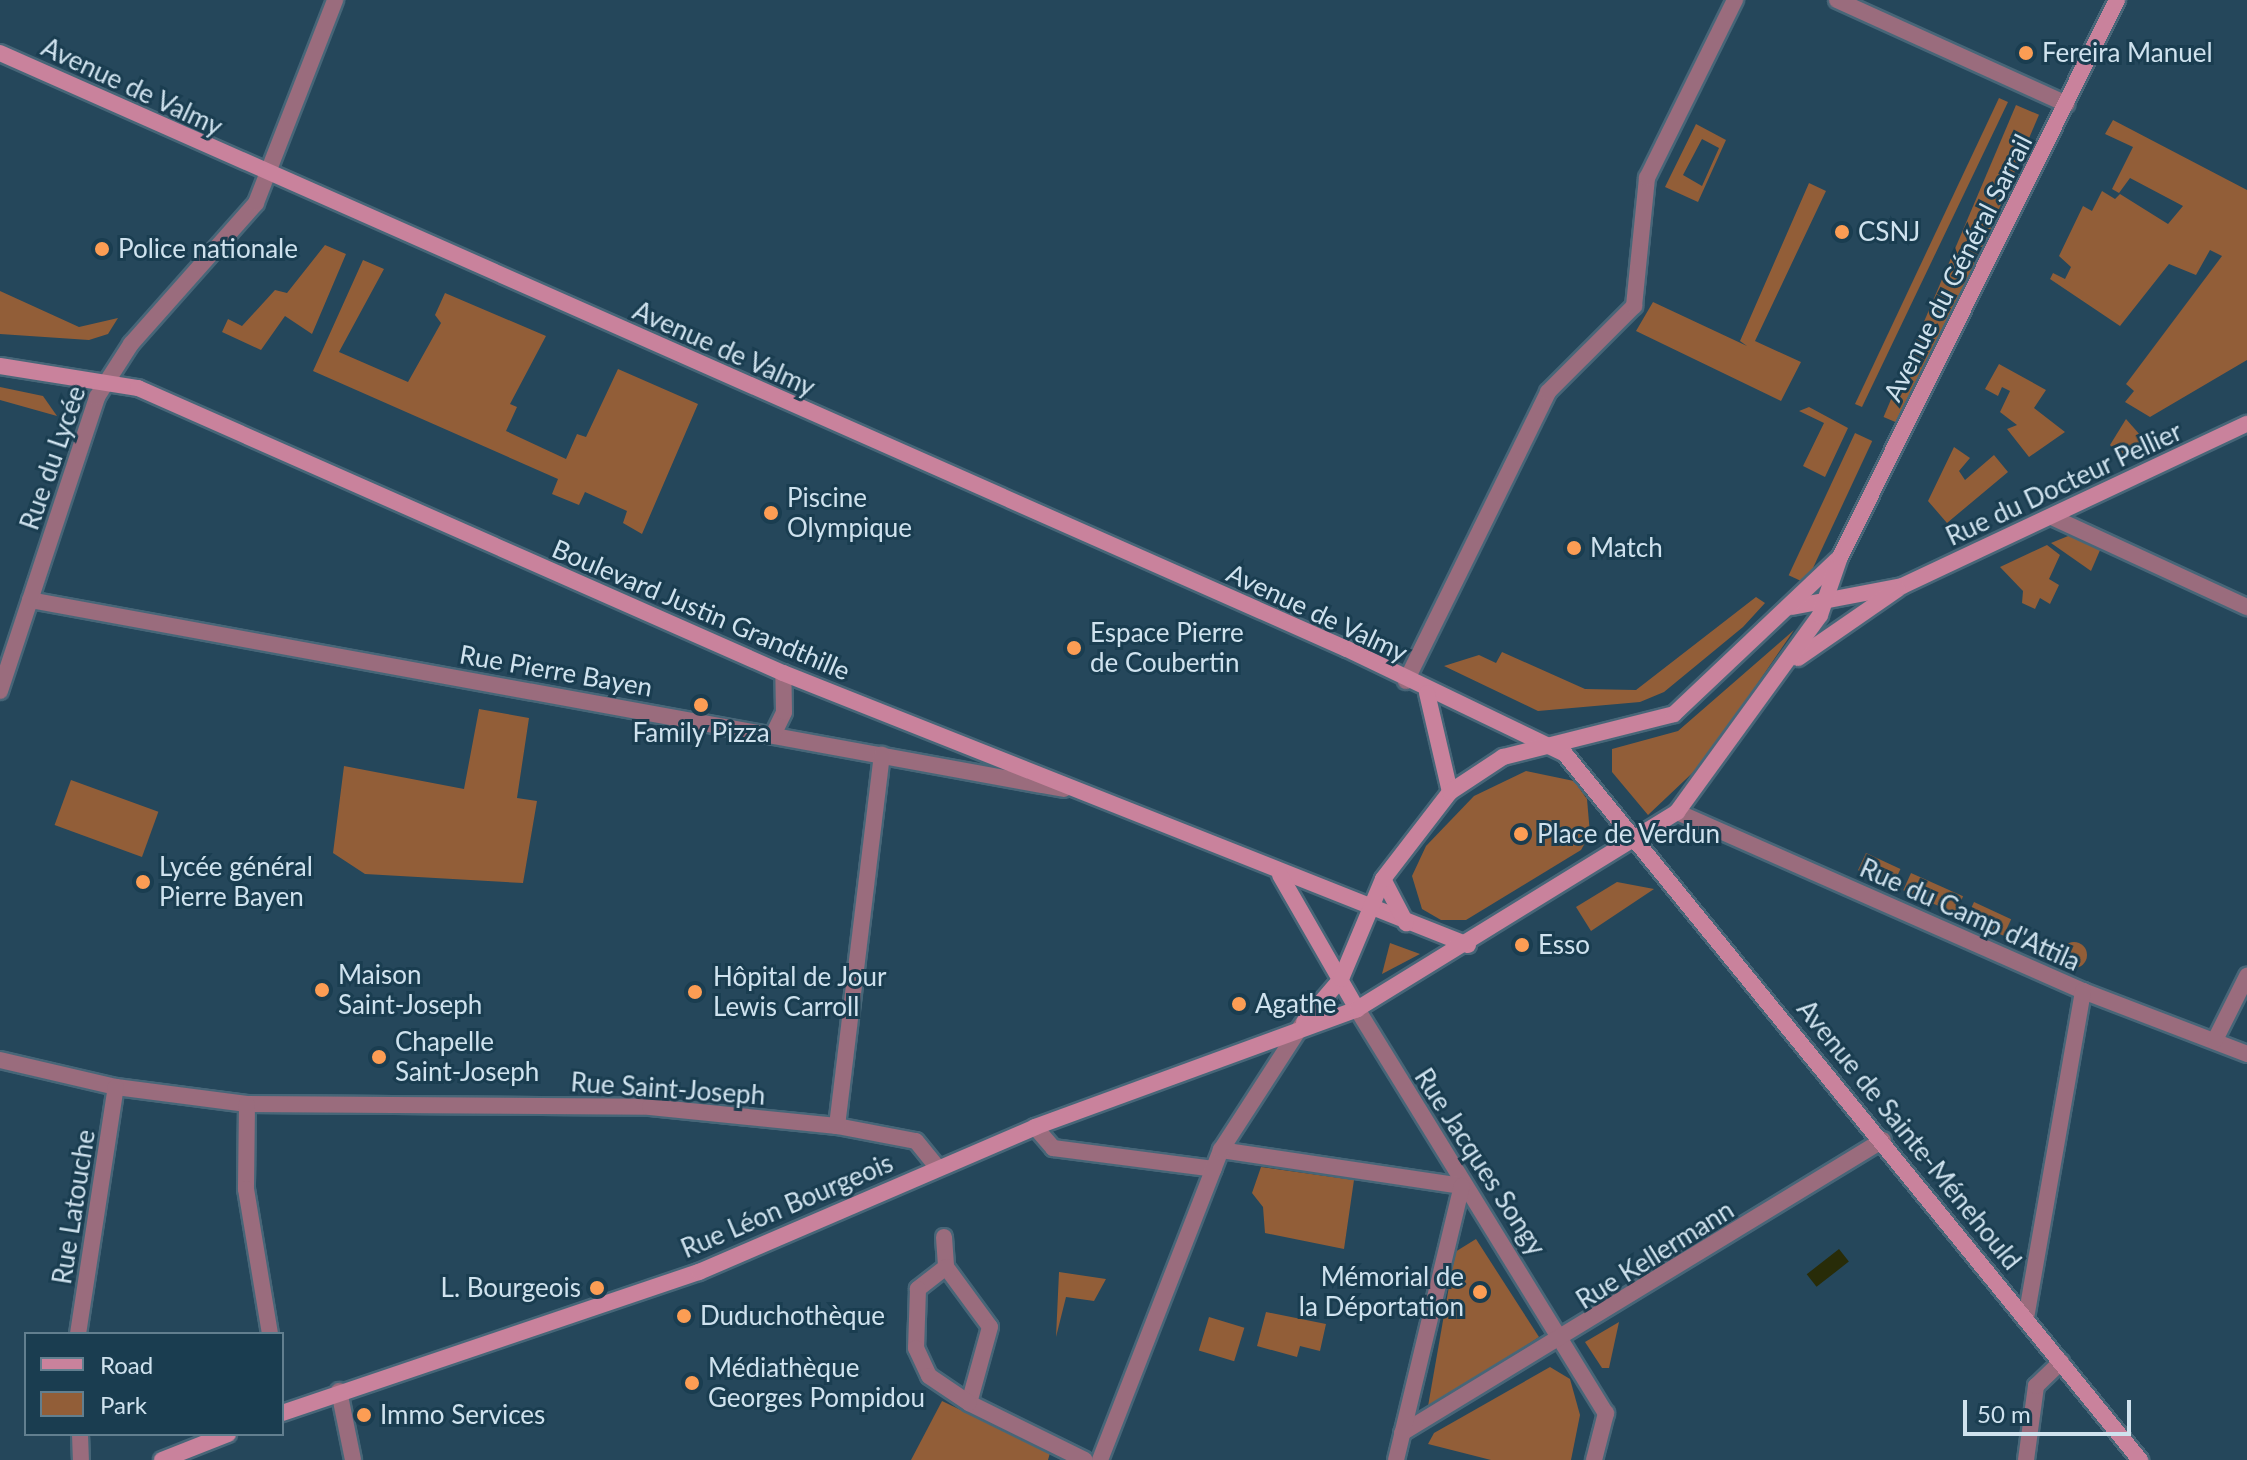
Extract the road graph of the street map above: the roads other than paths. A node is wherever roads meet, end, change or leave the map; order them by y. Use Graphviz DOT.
graph roads {
  1 [pos="335,0"];
  2 [pos="1735,0"];
  3 [pos="1837,0"];
  4 [pos="2117,0"];
  5 [pos="0,53"];
  6 [pos="2066,104"];
  7 [pos="269,176"];
  8 [pos="0,366"];
  9 [pos="107,379"];
  10 [pos="2247,424"];
  11 [pos="2052,517"];
  12 [pos="1840,557"];
  13 [pos="1902,586"];
  14 [pos="30,600"];
  15 [pos="1792,607"];
  16 [pos="2247,607"];
  17 [pos="1824,608"];
  18 [pos="1794,661"];
  19 [pos="783,673"];
  20 [pos="1406,681"];
  21 [pos="0,691"];
  22 [pos="1427,693"];
  23 [pos="773,735"];
  24 [pos="1546,743"];
  25 [pos="882,755"];
  26 [pos="1074,791"];
  27 [pos="1450,792"];
  28 [pos="1677,812"];
  29 [pos="1641,839"];
  30 [pos="1280,875"];
  31 [pos="1383,879"];
  32 [pos="1369,910"];
  33 [pos="1407,925"];
  34 [pos="1468,945"];
  35 [pos="2247,976"];
  36 [pos="1341,979"];
  37 [pos="2083,991"];
  38 [pos="1357,1009"];
  39 [pos="1303,1024"];
  40 [pos="2215,1040"];
  41 [pos="2247,1054"];
  42 [pos="0,1060"];
  43 [pos="116,1087"];
  44 [pos="247,1104"];
  45 [pos="837,1126"];
  46 [pos="1035,1127"];
  47 [pos="1883,1140"];
  48 [pos="1221,1150"];
  49 [pos="937,1167"];
  50 [pos="1214,1169"];
  51 [pos="1462,1186"];
  52 [pos="944,1237"];
  53 [pos="946,1267"];
  54 [pos="2026,1318"];
  55 [pos="78,1332"];
  56 [pos="270,1332"];
  57 [pos="1565,1340"];
  58 [pos="2061,1362"];
  59 [pos="339,1391"];
  60 [pos="969,1403"];
  61 [pos="284,1409"];
  62 [pos="1402,1433"];
  63 [pos="80,1436"];
  64 [pos="223,1436"];
  65 [pos="81,1460"];
  66 [pos="162,1460"];
  67 [pos="353,1460"];
  68 [pos="1085,1460"];
  69 [pos="1100,1460"];
  70 [pos="1396,1460"];
  71 [pos="1594,1460"];
  72 [pos="2026,1460"];
  73 [pos="2140,1460"];
  1 -- 7 [label="street"];
  2 -- 20 [label="street"];
  3 -- 6 [label="street"];
  4 -- 6 [label="main road, Avenue du Général Sarrail"];
  5 -- 7 [label="main road, Avenue de Valmy"];
  6 -- 12 [label="main road, Avenue du Général Sarrail"];
  7 -- 9 [label="street"];
  7 -- 20 [label="main road, Avenue de Valmy"];
  8 -- 9 [label="main road, Boulevard Justin Grandthille"];
  9 -- 14 [label="street, Rue du Lycée"];
  9 -- 19 [label="main road, Boulevard Justin Grandthille"];
  10 -- 11 [label="main road, Rue du Docteur Pellier"];
  11 -- 13 [label="main road, Rue du Docteur Pellier"];
  11 -- 16 [label="street"];
  12 -- 15 [label="main road, Avenue du Général Sarrail"];
  12 -- 17 [label="main road, Avenue du Général Sarrail"];
  13 -- 17 [label="main road, Rue du Docteur Pellier"];
  13 -- 18 [label="main road, Rue du Docteur Pellier"];
  14 -- 21 [label="street, Rue du Lycée"];
  14 -- 23 [label="street, Rue Pierre Bayen"];
  15 -- 17 [label="main road, Rue du Docteur Pellier"];
  15 -- 24 [label="main road"];
  17 -- 18 [label="main road"];
  18 -- 28 [label="main road"];
  19 -- 23 [label="street"];
  19 -- 26 [label="main road, Boulevard Justin Grandthille"];
  20 -- 22 [label="main road, Avenue de Valmy"];
  22 -- 24 [label="main road, Avenue de Valmy"];
  22 -- 27 [label="main road, Avenue de Valmy"];
  23 -- 25 [label="street, Rue Pierre Bayen"];
  24 -- 27 [label="main road"];
  24 -- 29 [label="main road"];
  25 -- 26 [label="street, Rue Pierre Bayen"];
  25 -- 45 [label="street"];
  26 -- 30 [label="main road, Boulevard Justin Grandthille"];
  27 -- 31 [label="main road"];
  28 -- 29 [label="main road"];
  28 -- 37 [label="street, Rue du Camp d'Attila"];
  29 -- 34 [label="main road"];
  29 -- 47 [label="main road, Avenue de Sainte-Ménehould"];
  30 -- 32 [label="main road, Boulevard Justin Grandthille"];
  30 -- 36 [label="main road"];
  31 -- 32 [label="main road"];
  31 -- 33 [label="main road"];
  32 -- 33 [label="main road"];
  32 -- 36 [label="main road"];
  33 -- 34 [label="main road"];
  34 -- 38 [label="main road"];
  35 -- 40 [label="street"];
  36 -- 38 [label="main road"];
  36 -- 39 [label="main road, Rue Léon Bourgeois"];
  37 -- 40 [label="street, Rue du Camp d'Attila"];
  37 -- 54 [label="street"];
  38 -- 39 [label="main road, Rue Léon Bourgeois"];
  38 -- 51 [label="street, Rue Jacques Songy"];
  39 -- 46 [label="main road, Rue Léon Bourgeois"];
  39 -- 48 [label="street"];
  40 -- 41 [label="street, Rue du Camp d'Attila"];
  42 -- 43 [label="street, Rue Saint-Joseph"];
  43 -- 44 [label="street, Rue Saint-Joseph"];
  43 -- 55 [label="street, Rue Latouche"];
  44 -- 45 [label="street, Rue Saint-Joseph"];
  44 -- 56 [label="street"];
  45 -- 49 [label="street, Rue Saint-Joseph"];
  46 -- 49 [label="main road, Rue Léon Bourgeois"];
  46 -- 50 [label="street"];
  47 -- 54 [label="main road, Avenue de Sainte-Ménehould"];
  47 -- 57 [label="street, Rue Kellermann"];
  48 -- 50 [label="street"];
  48 -- 51 [label="street"];
  49 -- 59 [label="main road, Rue Léon Bourgeois"];
  50 -- 69 [label="street"];
  51 -- 57 [label="street, Rue Jacques Songy"];
  51 -- 62 [label="street"];
  52 -- 53 [label="street"];
  53 -- 60 [label="street"];
  53 -- 60 [label="street"];
  54 -- 58 [label="main road, Avenue de Sainte-Ménehould"];
  57 -- 62 [label="street"];
  57 -- 71 [label="street, Rue Kellermann"];
  58 -- 72 [label="street"];
  58 -- 73 [label="main road, Avenue de Sainte-Ménehould"];
  59 -- 61 [label="main road, Rue Léon Bourgeois"];
  59 -- 67 [label="street"];
  60 -- 68 [label="street"];
  62 -- 70 [label="street"];
  63 -- 65 [label="street"];
  64 -- 66 [label="main road"];
}
